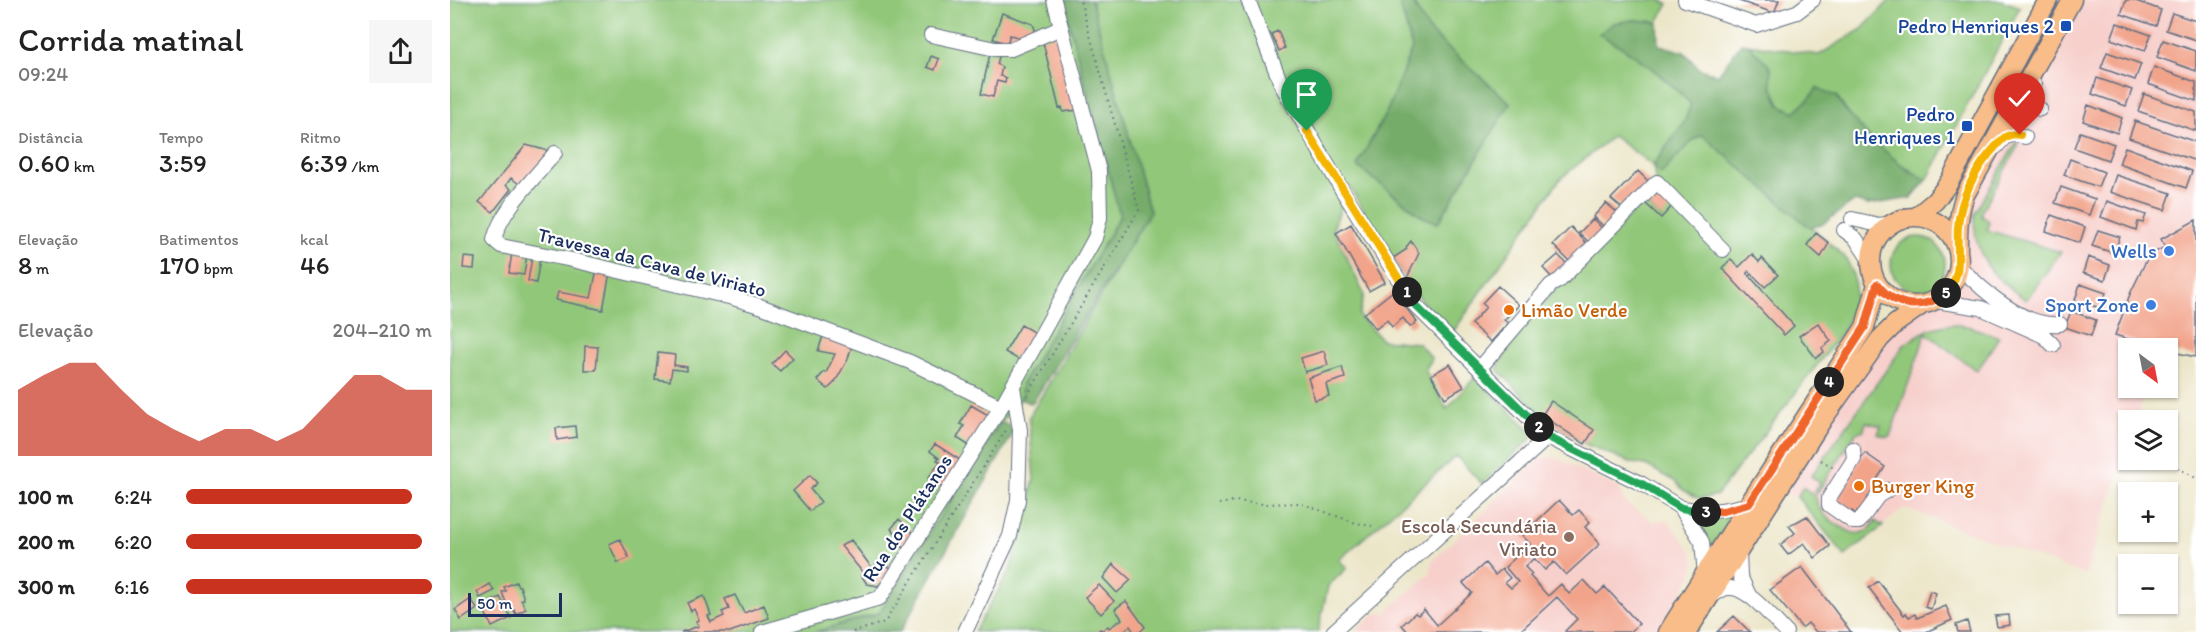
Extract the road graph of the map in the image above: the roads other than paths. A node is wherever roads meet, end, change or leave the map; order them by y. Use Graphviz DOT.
graph roads {
  1 [pos="1053,0"];
  2 [pos="1248,0"];
  3 [pos="1685,0"];
  4 [pos="1813,0"];
  5 [pos="2048,0"];
  6 [pos="2072,0"];
  7 [pos="1062,28"];
  8 [pos="931,35"];
  9 [pos="2050,39"];
  10 [pos="2040,109"];
  11 [pos="2025,137"];
  12 [pos="555,153"];
  13 [pos="1986,157"];
  14 [pos="1916,217"];
  15 [pos="1894,223"];
  16 [pos="1723,249"];
  17 [pos="1959,258"];
  18 [pos="1871,262"];
  19 [pos="1877,284"];
  20 [pos="1929,303"];
  21 [pos="2060,324"];
  22 [pos="2053,345"];
  23 [pos="1480,369"];
  24 [pos="1013,387"];
  25 [pos="1001,407"];
  26 [pos="1548,437"];
  27 [pos="1853,449"];
  28 [pos="1888,490"];
  29 [pos="1749,504"];
  30 [pos="1681,508"];
  31 [pos="1739,551"];
  32 [pos="1705,574"];
  33 [pos="1749,595"];
  34 [pos="1707,600"];
  35 [pos="762,632"];
  36 [pos="966,632"];
  37 [pos="1333,632"];
  38 [pos="1668,632"];
  39 [pos="1687,632"];
  40 [pos="1786,632"];
  1 -- 7 [label="street, Rua dos Plátanos"];
  2 -- 23 [label="street"];
  3 -- 4 [label="street"];
  5 -- 14 [label="main road"];
  6 -- 9 [label="main road"];
  7 -- 8 [label="street"];
  7 -- 24 [label="street, Rua dos Plátanos"];
  9 -- 10 [label="street"];
  9 -- 13 [label="main road"];
  11 -- 13 [label="street"];
  12 -- 25 [label="street, Travessa da Cava de Viriato"];
  13 -- 17 [label="main road"];
  14 -- 15 [label="main road"];
  14 -- 17 [label="main road"];
  15 -- 18 [label="main road"];
  15 -- 18 [label="street"];
  16 -- 23 [label="street"];
  17 -- 20 [label="main road"];
  17 -- 21 [label="street"];
  18 -- 19 [label="main road"];
  19 -- 20 [label="main road"];
  19 -- 29 [label="main road"];
  20 -- 22 [label="street"];
  20 -- 31 [label="main road"];
  23 -- 26 [label="street"];
  24 -- 25 [label="street, Rua dos Plátanos"];
  24 -- 36 [label="street"];
  25 -- 35 [label="street, Rua dos Plátanos"];
  26 -- 30 [label="street"];
  26 -- 37 [label="street"];
  27 -- 28 [label="street"];
  29 -- 30 [label="street"];
  29 -- 32 [label="main road"];
  30 -- 32 [label="street"];
  31 -- 33 [label="street"];
  31 -- 34 [label="main road"];
  32 -- 38 [label="main road"];
  33 -- 34 [label="street"];
  33 -- 40 [label="street"];
  34 -- 39 [label="main road"];
}
